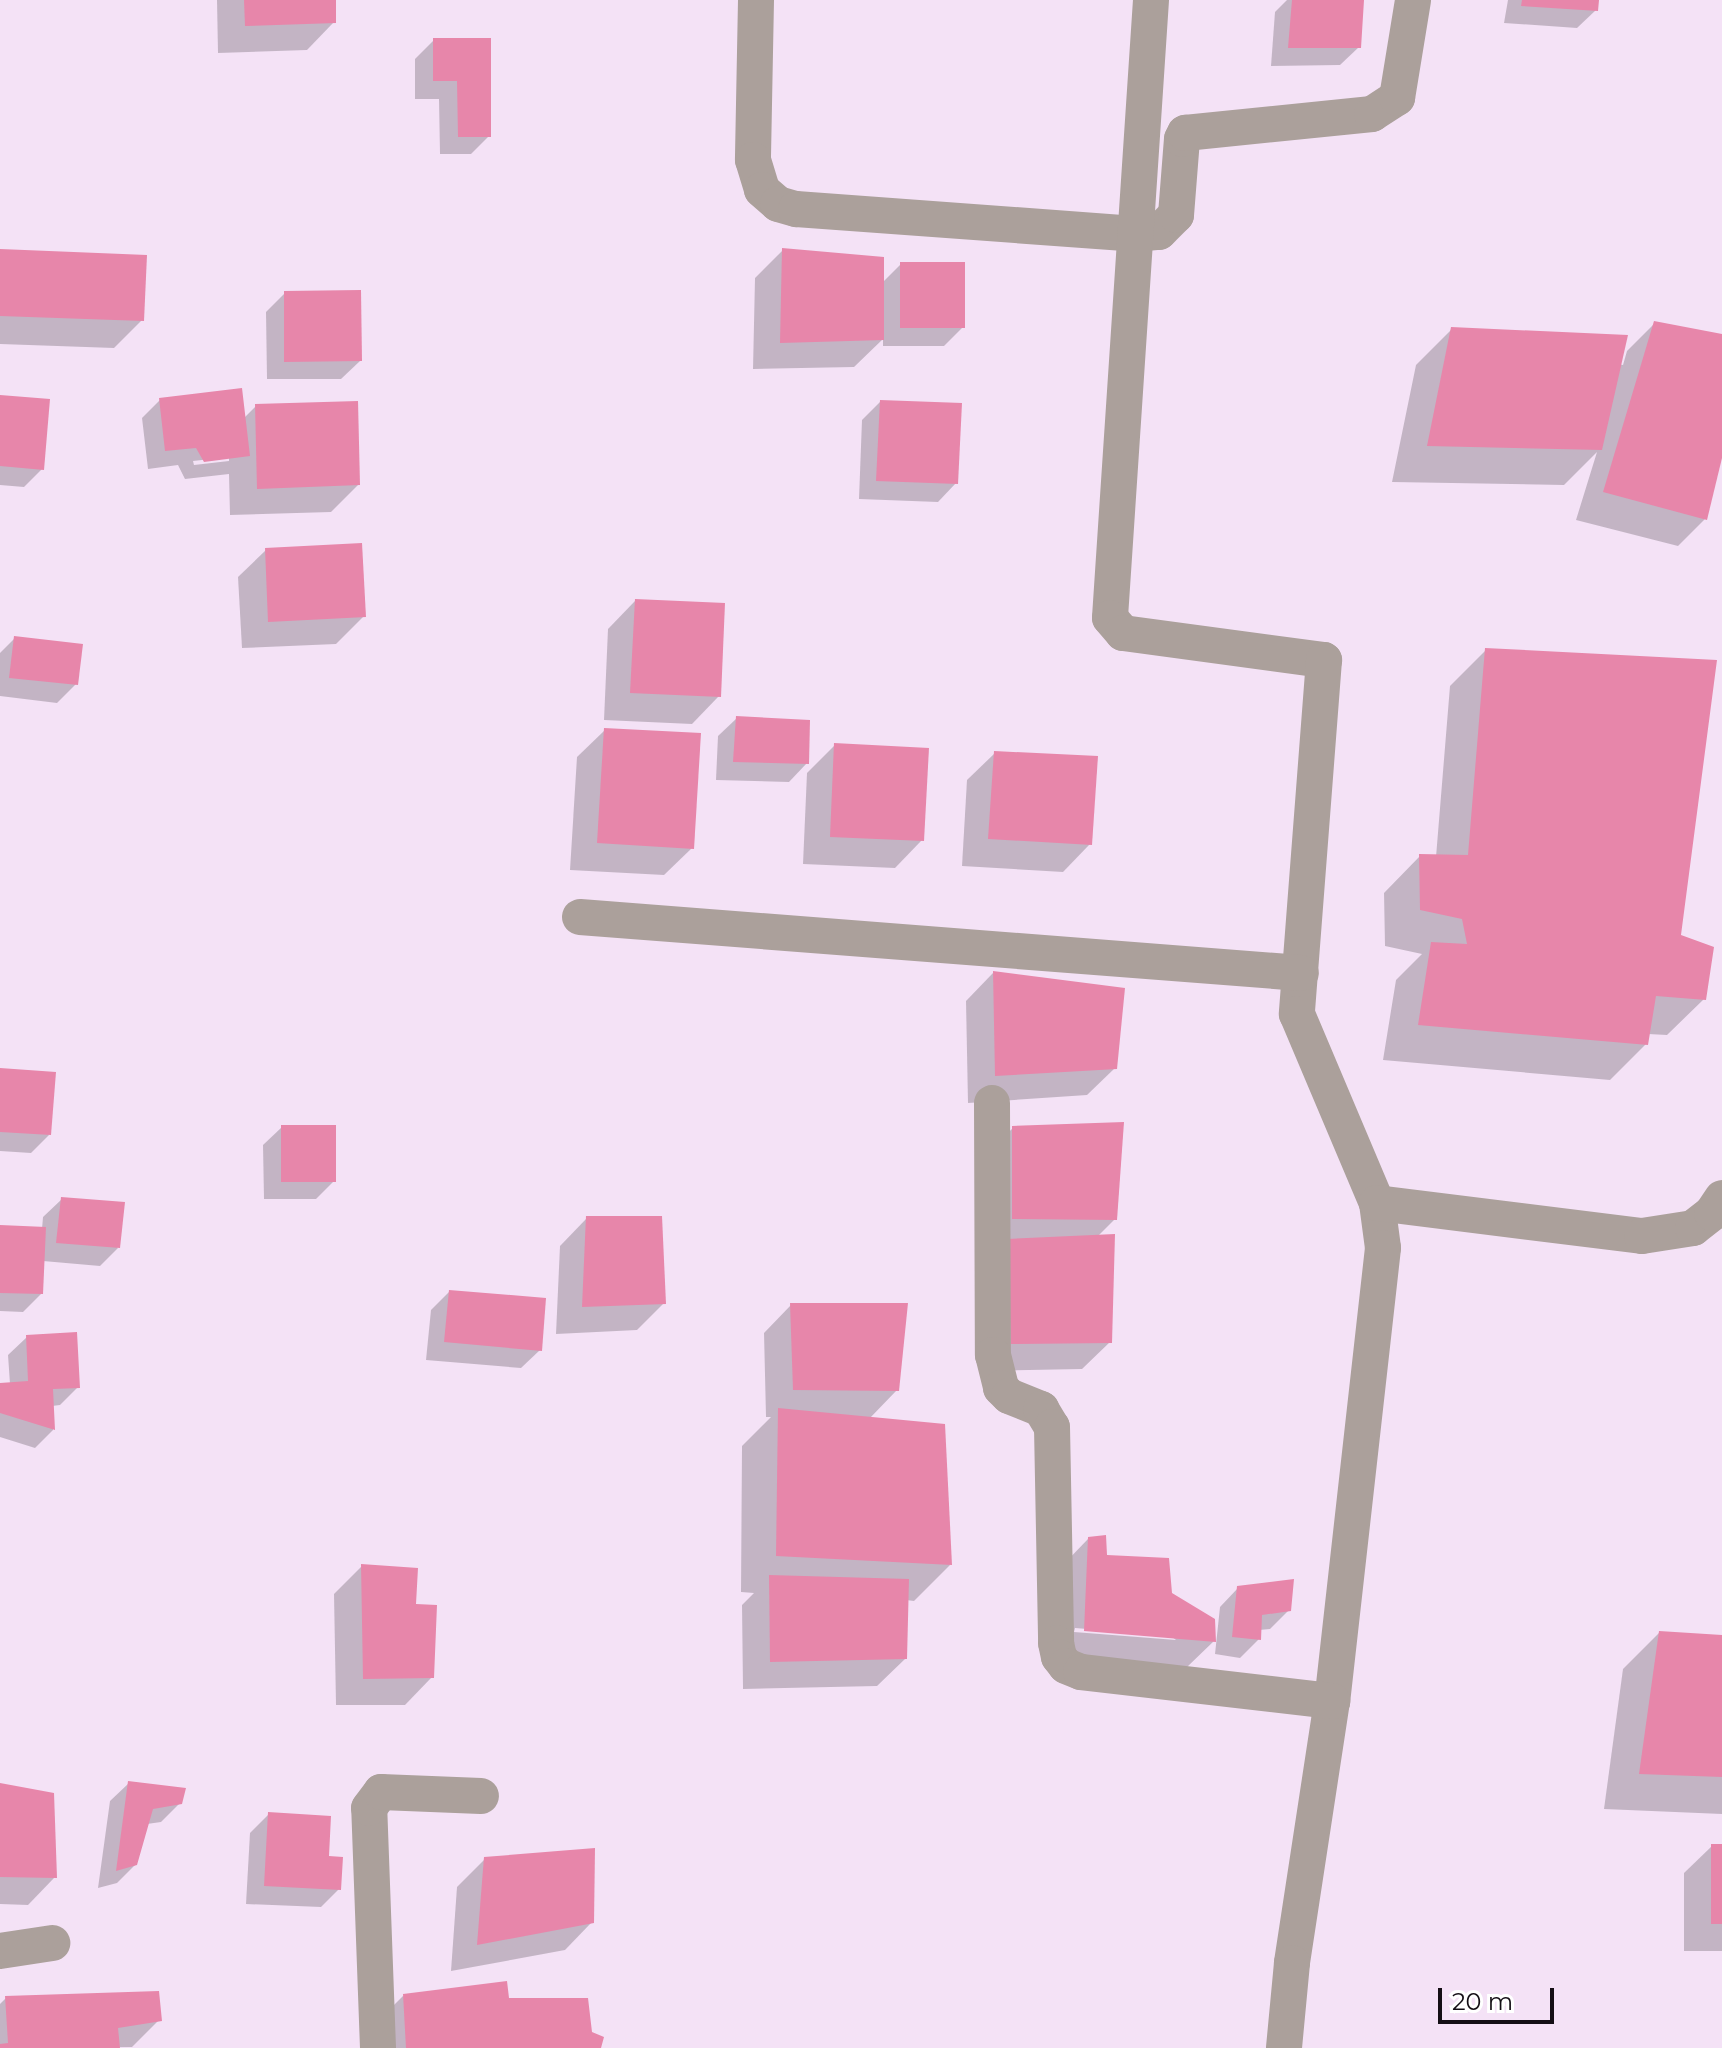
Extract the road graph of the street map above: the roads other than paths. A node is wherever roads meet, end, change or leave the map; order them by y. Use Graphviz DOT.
graph roads {
  1 [pos="756,0"];
  2 [pos="1151,0"];
  3 [pos="1413,0"];
  4 [pos="1135,234"];
  5 [pos="580,917"];
  6 [pos="1301,973"];
  7 [pos="992,1103"];
  8 [pos="1722,1198"];
  9 [pos="1377,1203"];
  10 [pos="1332,1701"];
  11 [pos="481,1796"];
  12 [pos="52,1943"];
  13 [pos="0,1951"];
  14 [pos="378,2048"];
  15 [pos="1284,2048"];
  1 -- 4 [label="street"];
  2 -- 4 [label="street"];
  3 -- 4 [label="street"];
  4 -- 6 [label="street"];
  5 -- 6 [label="street"];
  6 -- 9 [label="street"];
  7 -- 10 [label="street"];
  8 -- 9 [label="street"];
  9 -- 10 [label="street"];
  10 -- 15 [label="street"];
  11 -- 14 [label="street"];
  12 -- 13 [label="street"];
}
